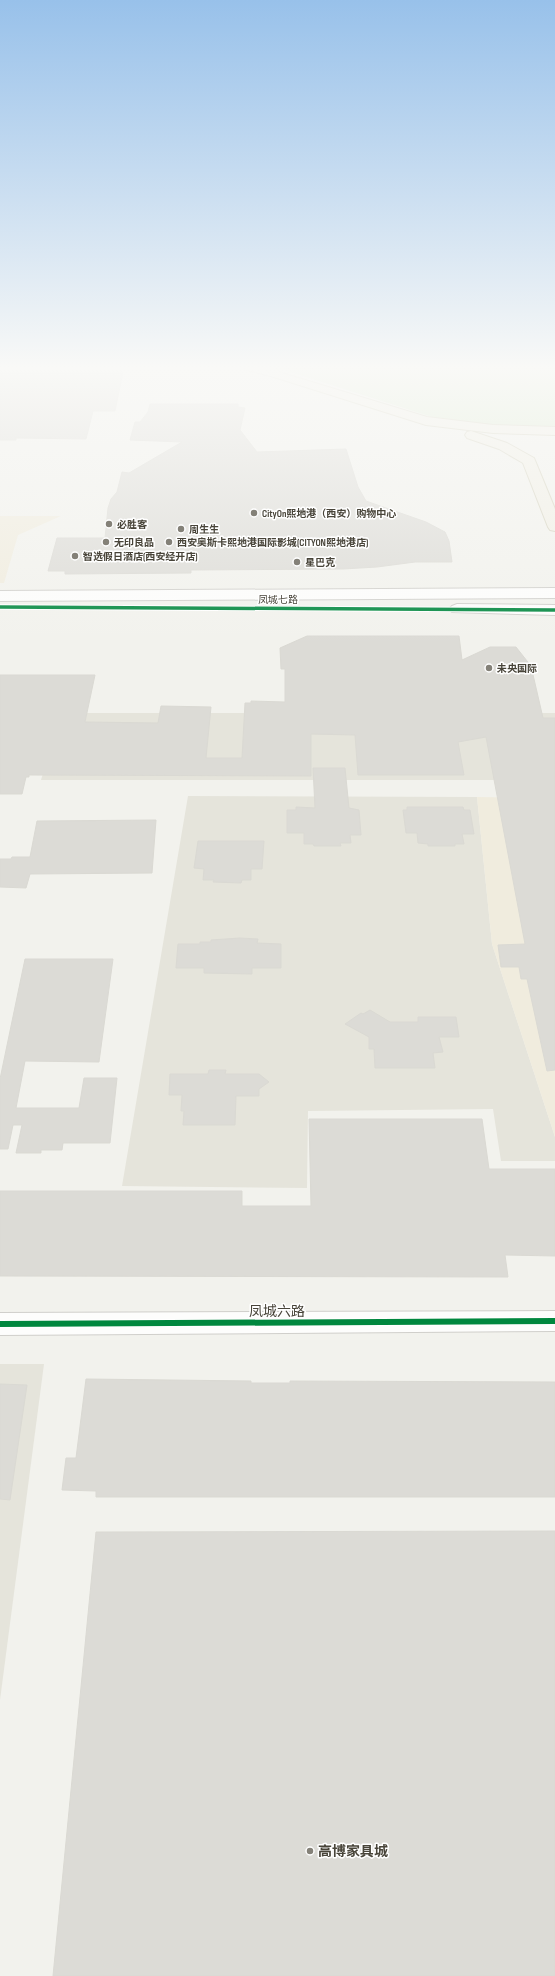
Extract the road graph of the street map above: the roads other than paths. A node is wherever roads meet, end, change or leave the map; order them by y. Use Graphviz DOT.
graph roads {
  1 [pos="528,460"];
  2 [pos="555,527"];
  3 [pos="555,593"];
  4 [pos="0,596"];
  5 [pos="0,606"];
  6 [pos="555,610"];
  7 [pos="555,1321"];
  8 [pos="0,1324"];
  1 -- 2 [label="main road"];
  3 -- 4 [label="street, 凤城七路"];
  5 -- 6 [label="street, 凤城七路"];
  7 -- 8 [label="street, 凤城六路"];
}
